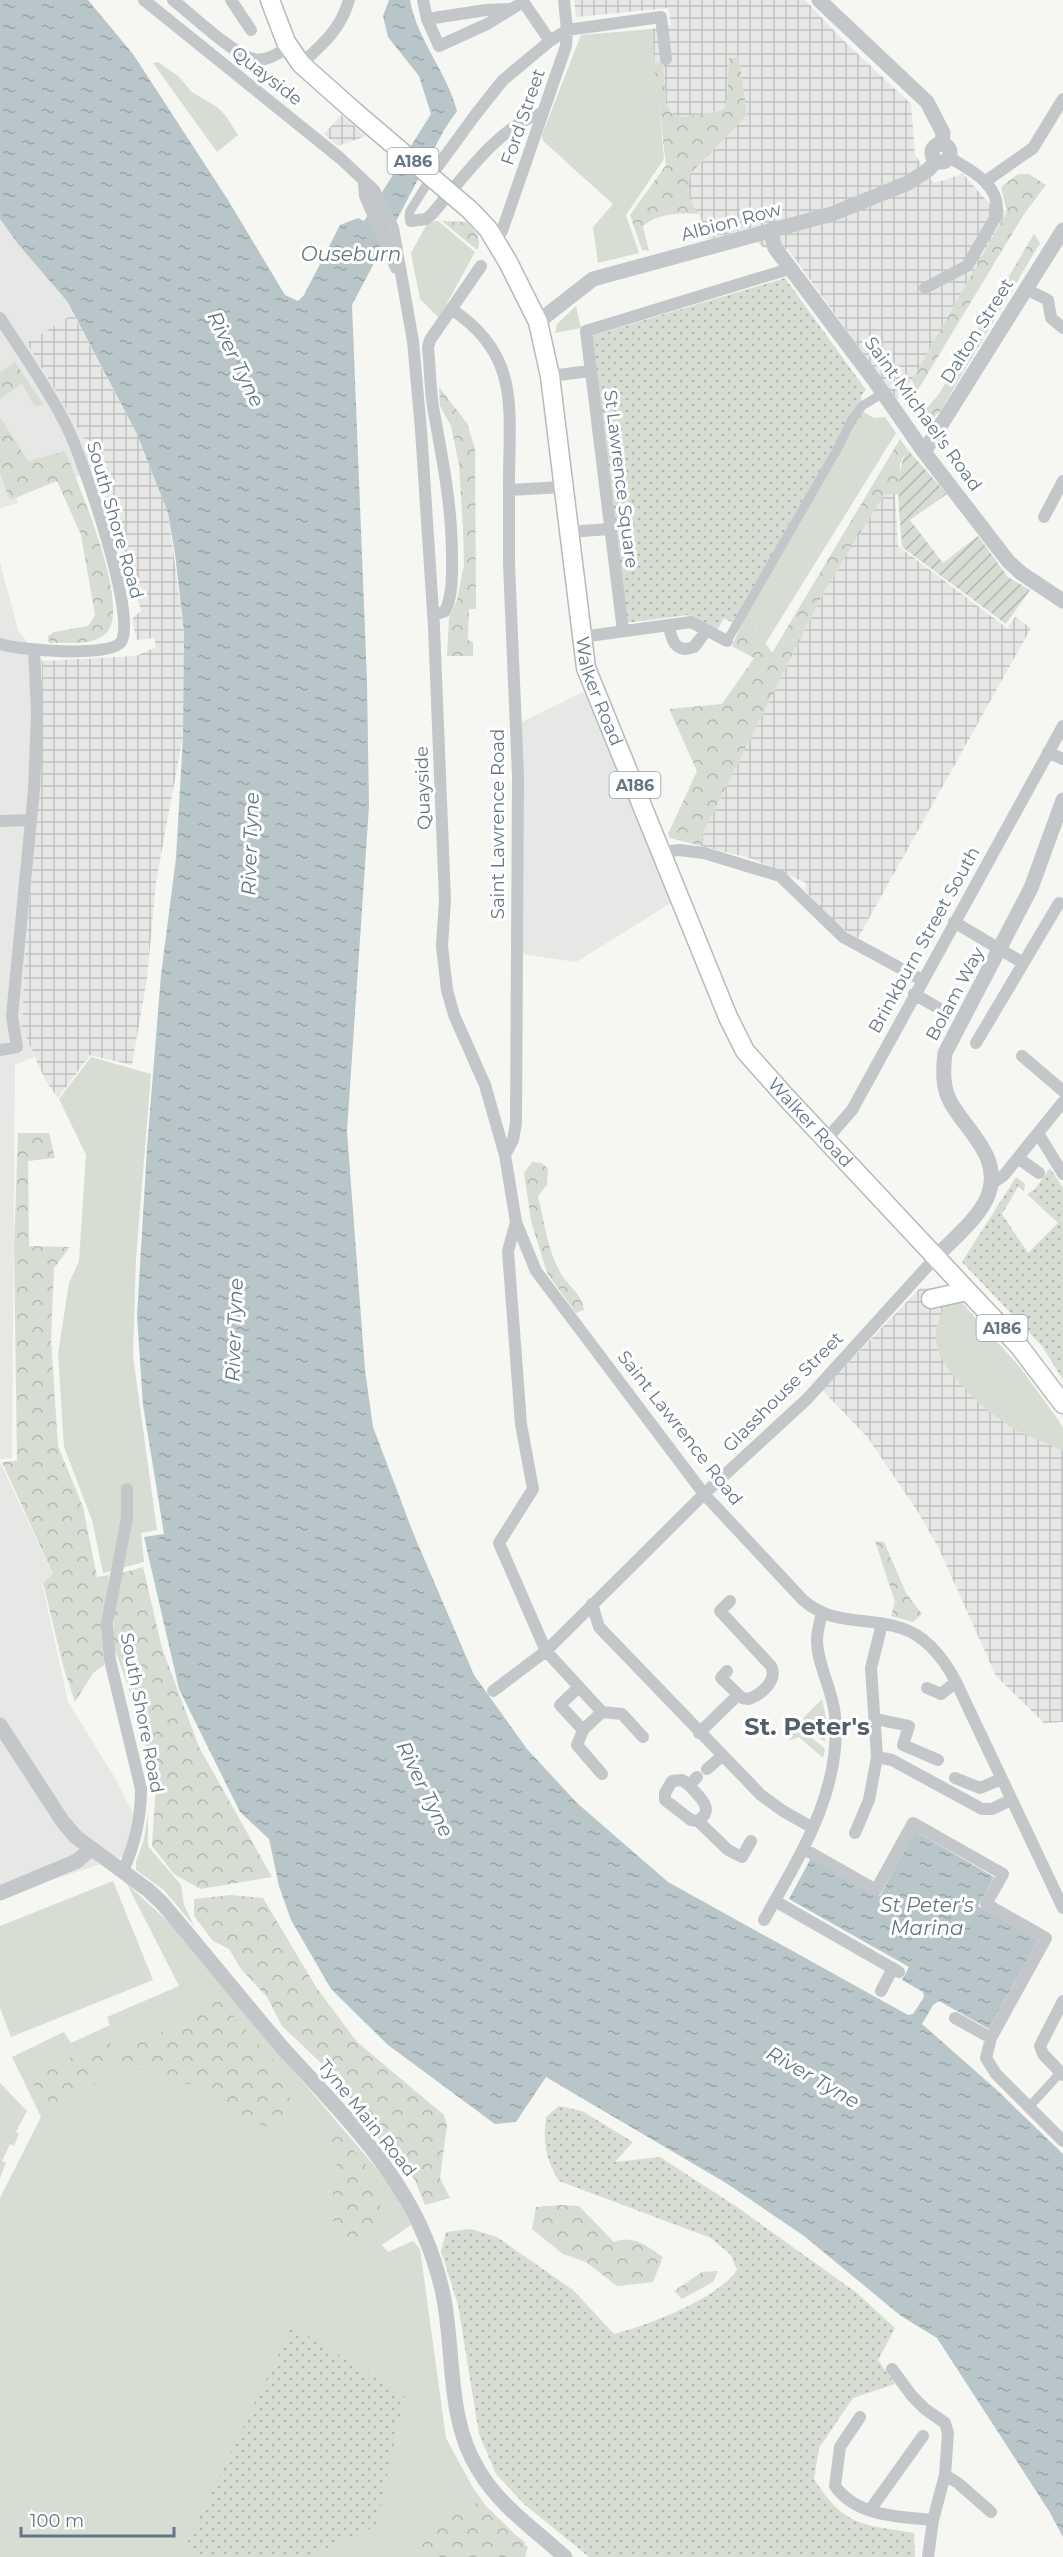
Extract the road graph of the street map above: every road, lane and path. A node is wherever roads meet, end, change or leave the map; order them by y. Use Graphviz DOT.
graph roads {
  1 [pos="144,0"];
  2 [pos="173,0"];
  3 [pos="231,0"];
  4 [pos="270,0"];
  5 [pos="349,0"];
  6 [pos="423,0"];
  7 [pos="564,0"];
  8 [pos="819,0"];
  9 [pos="522,1"];
  10 [pos="510,9"];
  11 [pos="427,19"];
  12 [pos="250,30"];
  13 [pos="567,30"];
  14 [pos="550,41"];
  15 [pos="287,45"];
  16 [pos="666,59"];
  17 [pos="301,64"];
  18 [pos="1063,99"];
  19 [pos="542,112"];
  20 [pos="943,159"];
  21 [pos="438,166"];
  22 [pos="986,181"];
  23 [pos="364,184"];
  24 [pos="410,219"];
  25 [pos="1063,230"];
  26 [pos="771,232"];
  27 [pos="392,236"];
  28 [pos="495,241"];
  29 [pos="481,266"];
  30 [pos="792,268"];
  31 [pos="925,288"];
  32 [pos="1026,289"];
  33 [pos="451,309"];
  34 [pos="0,318"];
  35 [pos="538,322"];
  36 [pos="1063,328"];
  37 [pos="590,371"];
  38 [pos="550,376"];
  39 [pos="887,398"];
  40 [pos="924,452"];
  41 [pos="1063,481"];
  42 [pos="563,487"];
  43 [pos="509,490"];
  44 [pos="1044,517"];
  45 [pos="609,529"];
  46 [pos="569,532"];
  47 [pos="1063,601"];
  48 [pos="434,615"];
  49 [pos="669,625"];
  50 [pos="707,630"];
  51 [pos="623,631"];
  52 [pos="581,637"];
  53 [pos="727,641"];
  54 [pos="0,644"];
  55 [pos="34,651"];
  56 [pos="1063,726"];
  57 [pos="1048,752"];
  58 [pos="1063,759"];
  59 [pos="1063,800"];
  60 [pos="31,820"];
  61 [pos="0,821"];
  62 [pos="662,852"];
  63 [pos="1059,903"];
  64 [pos="954,922"];
  65 [pos="1000,949"];
  66 [pos="1023,963"];
  67 [pos="922,980"];
  68 [pos="914,994"];
  69 [pos="947,1013"];
  70 [pos="976,1043"];
  71 [pos="0,1050"];
  72 [pos="1022,1056"];
  73 [pos="1063,1091"];
  74 [pos="1063,1102"];
  75 [pos="1038,1133"];
  76 [pos="825,1141"];
  77 [pos="504,1155"];
  78 [pos="1018,1158"];
  79 [pos="1039,1173"];
  80 [pos="1063,1174"];
  81 [pos="990,1185"];
  82 [pos="516,1222"];
  83 [pos="935,1258"];
  84 [pos="536,1271"];
  85 [pos="967,1291"];
  86 [pos="931,1299"];
  87 [pos="1063,1404"];
  88 [pos="127,1489"];
  89 [pos="704,1494"];
  90 [pos="730,1601"];
  91 [pos="592,1604"];
  92 [pos="822,1613"];
  93 [pos="882,1624"];
  94 [pos="546,1651"];
  95 [pos="727,1671"];
  96 [pos="956,1682"];
  97 [pos="579,1688"];
  98 [pos="927,1688"];
  99 [pos="493,1691"];
  100 [pos="738,1695"];
  101 [pos="602,1712"];
  102 [pos="876,1719"];
  103 [pos="0,1725"];
  104 [pos="583,1730"];
  105 [pos="699,1732"];
  106 [pos="643,1737"];
  107 [pos="722,1756"];
  108 [pos="877,1757"];
  109 [pos="938,1760"];
  110 [pos="602,1774"];
  111 [pos="698,1777"];
  112 [pos="956,1778"];
  113 [pos="1001,1779"];
  114 [pos="1011,1800"];
  115 [pos="698,1821"];
  116 [pos="813,1828"];
  117 [pos="855,1833"];
  118 [pos="751,1841"];
  119 [pos="91,1849"];
  120 [pos="804,1849"];
  121 [pos="123,1871"];
  122 [pos="0,1893"];
  123 [pos="775,1901"];
  124 [pos="1063,1908"];
  125 [pos="764,1920"];
  126 [pos="880,1991"];
  127 [pos="1063,2001"];
  128 [pos="955,2018"];
  129 [pos="991,2037"];
  130 [pos="1062,2073"];
  131 [pos="1029,2107"];
  132 [pos="1063,2141"];
  133 [pos="892,2369"];
  134 [pos="860,2417"];
  135 [pos="923,2436"];
  136 [pos="945,2475"];
  137 [pos="870,2510"];
  138 [pos="991,2512"];
  139 [pos="933,2520"];
  140 [pos="565,2557"];
  141 [pos="928,2557"];
  1 -- 23 [label="street, Quayside"];
  2 -- 15 [label="street"];
  3 -- 12 [label="street"];
  4 -- 15 [label="main road, A186"];
  5 -- 17 [label="street"];
  6 -- 11 [label="street"];
  7 -- 13 [label="street, Ford Street"];
  8 -- 20 [label="street"];
  9 -- 10 [label="street"];
  9 -- 14 [label="street"];
  10 -- 11 [label="street"];
  10 -- 11 [label="street"];
  13 -- 14 [label="street"];
  13 -- 16 [label="street"];
  13 -- 19 [label="street, Ford Street"];
  14 -- 21 [label="street"];
  15 -- 17 [label="main road, Walker Road / A186"];
  17 -- 28 [label="main road, Walker Road / A186, bridge"];
  18 -- 22 [label="street"];
  19 -- 24 [label="street"];
  19 -- 28 [label="street, Ford Street"];
  20 -- 22 [label="street"];
  20 -- 26 [label="street, Albion Row"];
  21 -- 24 [label="street"];
  22 -- 31 [label="street"];
  23 -- 27 [label="street, Quayside"];
  23 -- 27 [label="street, Quayside"];
  24 -- 27 [label="street"];
  25 -- 32 [label="street, Dalton Street"];
  26 -- 30 [label="street, Saint Michael's Road"];
  26 -- 35 [label="street, Albion Row"];
  27 -- 48 [label="street, Quayside"];
  28 -- 35 [label="main road, Walker Road / A186"];
  29 -- 33 [label="street"];
  30 -- 37 [label="street, St Lawrence Square"];
  30 -- 39 [label="street, Saint Michael's Road"];
  32 -- 36 [label="street"];
  32 -- 40 [label="street, Dalton Street"];
  33 -- 43 [label="street, Saint Lawrence Road"];
  33 -- 48 [label="street"];
  34 -- 55 [label="street, South Shore Road"];
  35 -- 38 [label="main road, Walker Road / A186"];
  37 -- 38 [label="street"];
  37 -- 45 [label="street, St Lawrence Square"];
  38 -- 42 [label="main road, Walker Road / A186"];
  39 -- 40 [label="street, Saint Michael's Road"];
  39 -- 53 [label="street"];
  40 -- 47 [label="street, Saint Michael's Road"];
  41 -- 44 [label="street"];
  42 -- 43 [label="street"];
  42 -- 46 [label="main road, Walker Road / A186"];
  43 -- 77 [label="street, Saint Lawrence Road"];
  45 -- 46 [label="street"];
  45 -- 51 [label="street, St Lawrence Square"];
  46 -- 52 [label="main road, Walker Road / A186"];
  48 -- 77 [label="street, Quayside"];
  49 -- 50 [label="street"];
  49 -- 50 [label="street"];
  49 -- 51 [label="street"];
  50 -- 53 [label="street"];
  51 -- 52 [label="street"];
  52 -- 62 [label="main road, Walker Road / A186"];
  54 -- 55 [label="street"];
  55 -- 60 [label="street"];
  56 -- 57 [label="street, Brinkburn Street South"];
  57 -- 58 [label="street"];
  57 -- 64 [label="street, Brinkburn Street South"];
  59 -- 65 [label="street, Bolam Way"];
  60 -- 61 [label="street"];
  60 -- 71 [label="street"];
  62 -- 67 [label="street"];
  62 -- 76 [label="main road, Walker Road / A186"];
  63 -- 66 [label="street"];
  64 -- 65 [label="street"];
  64 -- 67 [label="street, Brinkburn Street South"];
  65 -- 66 [label="street"];
  65 -- 81 [label="street, Bolam Way"];
  66 -- 70 [label="street"];
  67 -- 68 [label="street, Brinkburn Street South"];
  68 -- 69 [label="street"];
  68 -- 76 [label="street, Brinkburn Street South"];
  72 -- 73 [label="street"];
  74 -- 75 [label="street"];
  75 -- 78 [label="street"];
  75 -- 80 [label="street"];
  76 -- 83 [label="main road, Walker Road / A186"];
  77 -- 82 [label="street, Quayside"];
  78 -- 79 [label="street"];
  78 -- 81 [label="street"];
  81 -- 83 [label="street"];
  82 -- 84 [label="street, Quayside"];
  82 -- 94 [label="street"];
  83 -- 85 [label="main road, Walker Road / A186"];
  83 -- 89 [label="street, Glasshouse Street"];
  84 -- 89 [label="street, Saint Lawrence Road"];
  85 -- 86 [label="main road"];
  85 -- 87 [label="main road, Walker Road / A186"];
  88 -- 121 [label="street, South Shore Road"];
  89 -- 91 [label="street, Glasshouse Street"];
  89 -- 92 [label="street, Saint Lawrence Road"];
  90 -- 100 [label="street"];
  91 -- 94 [label="street, Glasshouse Street"];
  91 -- 105 [label="street"];
  92 -- 93 [label="street, Saint Lawrence Road"];
  92 -- 116 [label="street"];
  93 -- 96 [label="street, Saint Lawrence Road"];
  93 -- 102 [label="street"];
  94 -- 97 [label="street"];
  94 -- 99 [label="street, Glasshouse Street"];
  95 -- 100 [label="street"];
  96 -- 98 [label="street"];
  96 -- 113 [label="street, Saint Lawrence Road"];
  97 -- 101 [label="street"];
  97 -- 104 [label="street"];
  100 -- 105 [label="street"];
  101 -- 104 [label="street"];
  101 -- 106 [label="street"];
  102 -- 108 [label="street"];
  102 -- 109 [label="street"];
  103 -- 119 [label="street, Tyne Main Road"];
  104 -- 110 [label="street"];
  105 -- 107 [label="street"];
  107 -- 111 [label="street"];
  107 -- 116 [label="street"];
  108 -- 114 [label="street"];
  108 -- 117 [label="street"];
  111 -- 115 [label="street"];
  111 -- 115 [label="street"];
  112 -- 113 [label="street"];
  113 -- 114 [label="street, Saint Lawrence Road"];
  114 -- 124 [label="street, Saint Lawrence Road"];
  115 -- 118 [label="street"];
  116 -- 120 [label="street"];
  119 -- 121 [label="street, Tyne Main Road"];
  119 -- 122 [label="street"];
  120 -- 123 [label="street"];
  120 -- 129 [label="street"];
  121 -- 140 [label="street, Tyne Main Road"];
  123 -- 125 [label="street"];
  123 -- 126 [label="street"];
  127 -- 130 [label="street"];
  128 -- 129 [label="street"];
  129 -- 131 [label="street"];
  130 -- 131 [label="street"];
  131 -- 132 [label="street"];
  133 -- 136 [label="street"];
  134 -- 137 [label="street"];
  135 -- 137 [label="street"];
  136 -- 138 [label="street"];
  136 -- 139 [label="street"];
  137 -- 139 [label="street"];
  139 -- 141 [label="street"];
}
